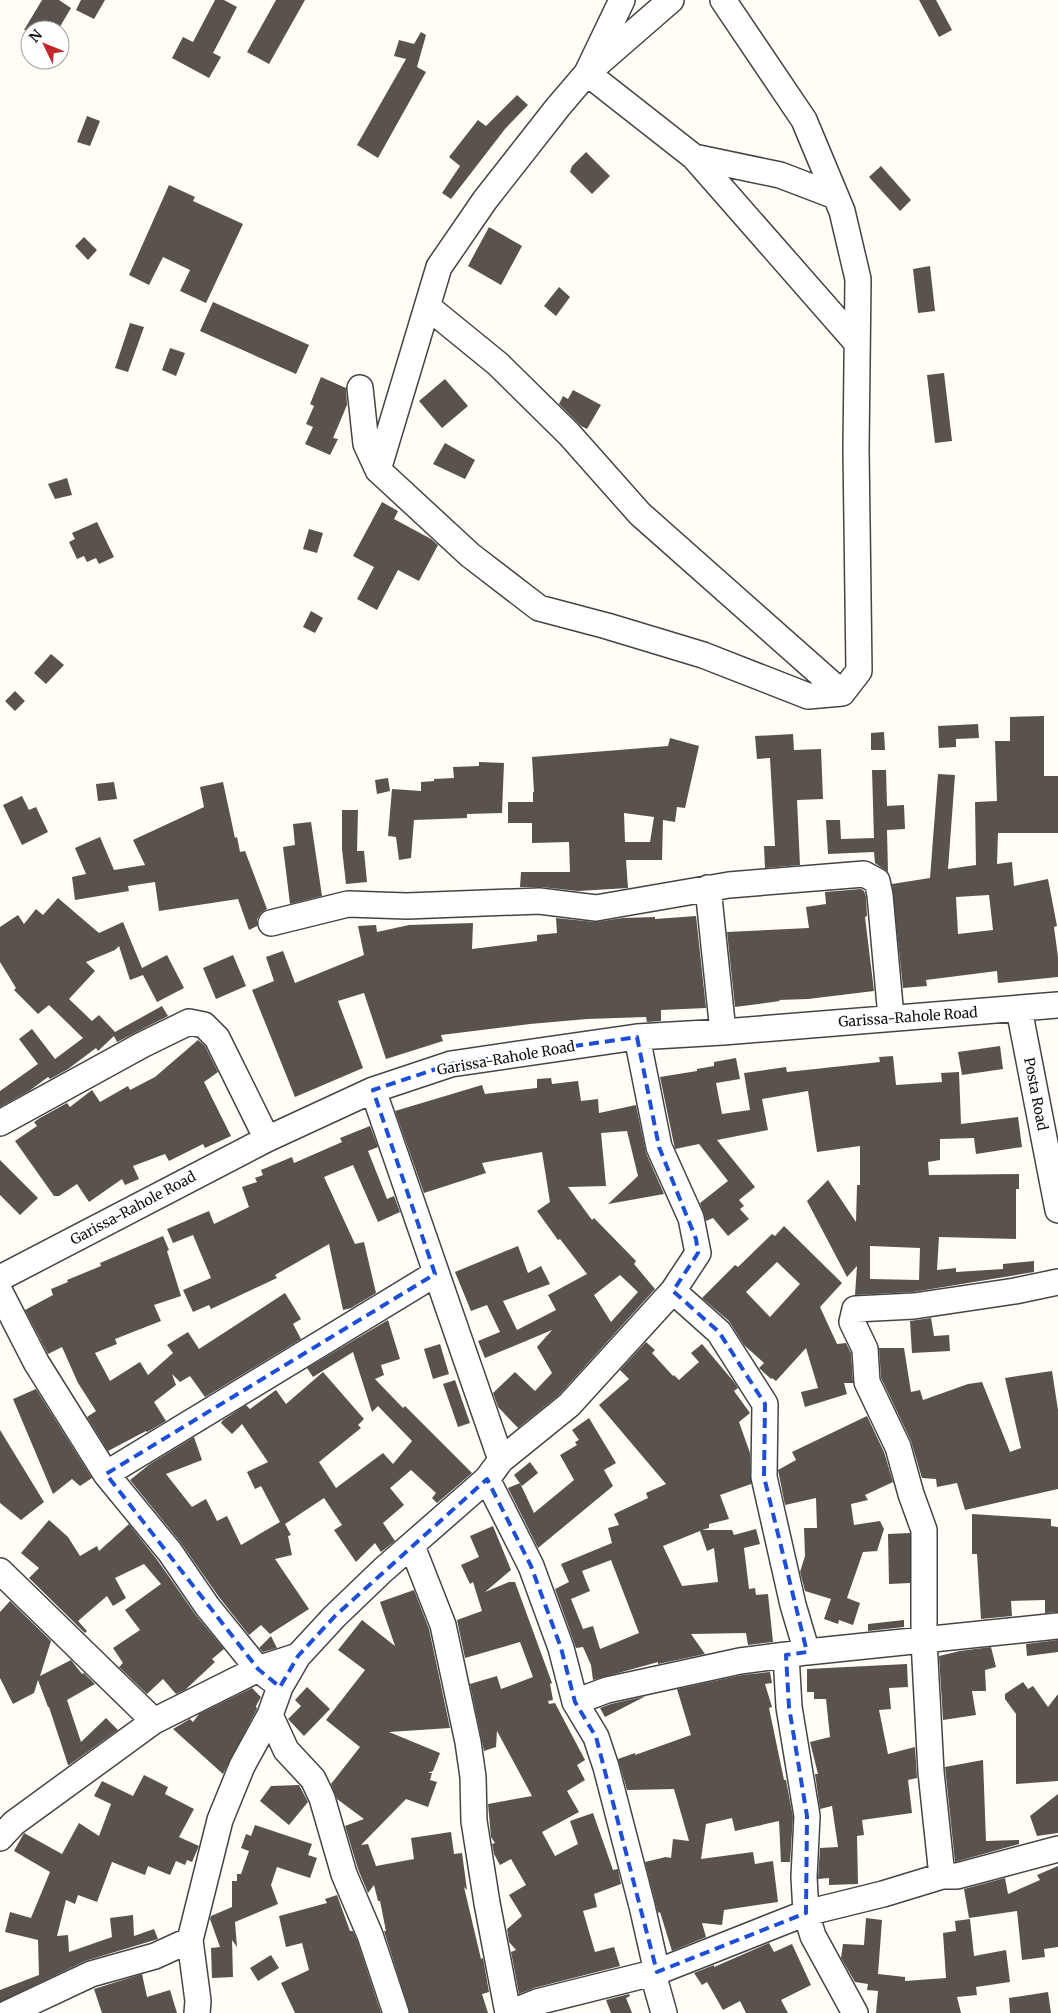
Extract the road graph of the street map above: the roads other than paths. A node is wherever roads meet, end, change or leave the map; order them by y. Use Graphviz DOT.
graph roads {
  1 [pos="622,0"];
  2 [pos="671,0"];
  3 [pos="723,0"];
  4 [pos="587,73"];
  5 [pos="694,157"];
  6 [pos="836,196"];
  7 [pos="428,307"];
  8 [pos="857,343"];
  9 [pos="360,388"];
  10 [pos="378,470"];
  11 [pos="842,693"];
  12 [pos="708,888"];
  13 [pos="271,924"];
  14 [pos="1058,1005"];
  15 [pos="1019,1008"];
  16 [pos="891,1017"];
  17 [pos="722,1032"];
  18 [pos="637,1037"];
  19 [pos="373,1090"];
  20 [pos="0,1123"];
  21 [pos="267,1139"];
  22 [pos="1058,1210"];
  23 [pos="436,1274"];
  24 [pos="0,1278"];
  25 [pos="1058,1282"];
  26 [pos="673,1291"];
  27 [pos="0,1292"];
  28 [pos="494,1470"];
  29 [pos="106,1474"];
  30 [pos="412,1546"];
  31 [pos="0,1571"];
  32 [pos="1058,1626"];
  33 [pos="924,1641"];
  34 [pos="796,1653"];
  35 [pos="298,1656"];
  36 [pos="258,1669"];
  37 [pos="280,1687"];
  38 [pos="575,1702"];
  39 [pos="270,1715"];
  40 [pos="154,1721"];
  41 [pos="0,1838"];
  42 [pos="1058,1849"];
  43 [pos="942,1876"];
  44 [pos="806,1913"];
  45 [pos="190,1940"];
  46 [pos="657,1972"];
  47 [pos="8,2013"];
  48 [pos="197,2013"];
  49 [pos="396,2013"];
  50 [pos="509,2013"];
  51 [pos="664,2013"];
  52 [pos="856,2013"];
  1 -- 4 [label="street"];
  2 -- 4 [label="street"];
  3 -- 6 [label="street"];
  4 -- 5 [label="street"];
  4 -- 7 [label="street"];
  5 -- 6 [label="street"];
  5 -- 8 [label="street"];
  6 -- 8 [label="street"];
  7 -- 10 [label="street"];
  7 -- 11 [label="street"];
  8 -- 11 [label="street"];
  9 -- 10 [label="street"];
  10 -- 11 [label="street"];
  12 -- 13 [label="street"];
  12 -- 16 [label="street"];
  12 -- 17 [label="street"];
  14 -- 15 [label="street, Garissa-Rahole Road"];
  15 -- 16 [label="street, Garissa-Rahole Road"];
  15 -- 22 [label="street, Posta Road"];
  16 -- 17 [label="street, Garissa-Rahole Road"];
  17 -- 18 [label="street, Garissa-Rahole Road"];
  18 -- 19 [label="street, Garissa-Rahole Road"];
  18 -- 26 [label="street"];
  19 -- 21 [label="street, Garissa-Rahole Road"];
  19 -- 23 [label="street"];
  20 -- 21 [label="street"];
  21 -- 24 [label="street, Garissa-Rahole Road"];
  23 -- 28 [label="street"];
  23 -- 29 [label="street"];
  25 -- 33 [label="street"];
  26 -- 28 [label="street"];
  26 -- 34 [label="street"];
  27 -- 29 [label="street"];
  28 -- 30 [label="street"];
  28 -- 38 [label="street"];
  29 -- 36 [label="street"];
  30 -- 35 [label="street"];
  30 -- 50 [label="street"];
  31 -- 40 [label="street"];
  32 -- 33 [label="street"];
  33 -- 34 [label="street"];
  33 -- 43 [label="street"];
  34 -- 38 [label="street"];
  34 -- 44 [label="street"];
  35 -- 36 [label="street"];
  35 -- 37 [label="street"];
  36 -- 37 [label="street"];
  36 -- 40 [label="street"];
  37 -- 39 [label="street"];
  38 -- 46 [label="street"];
  39 -- 45 [label="street"];
  39 -- 49 [label="street"];
  40 -- 41 [label="street"];
  42 -- 43 [label="street"];
  43 -- 44 [label="street"];
  44 -- 46 [label="street"];
  44 -- 52 [label="street"];
  45 -- 47 [label="street"];
  45 -- 48 [label="street"];
  46 -- 50 [label="street"];
  46 -- 51 [label="street"];
}
